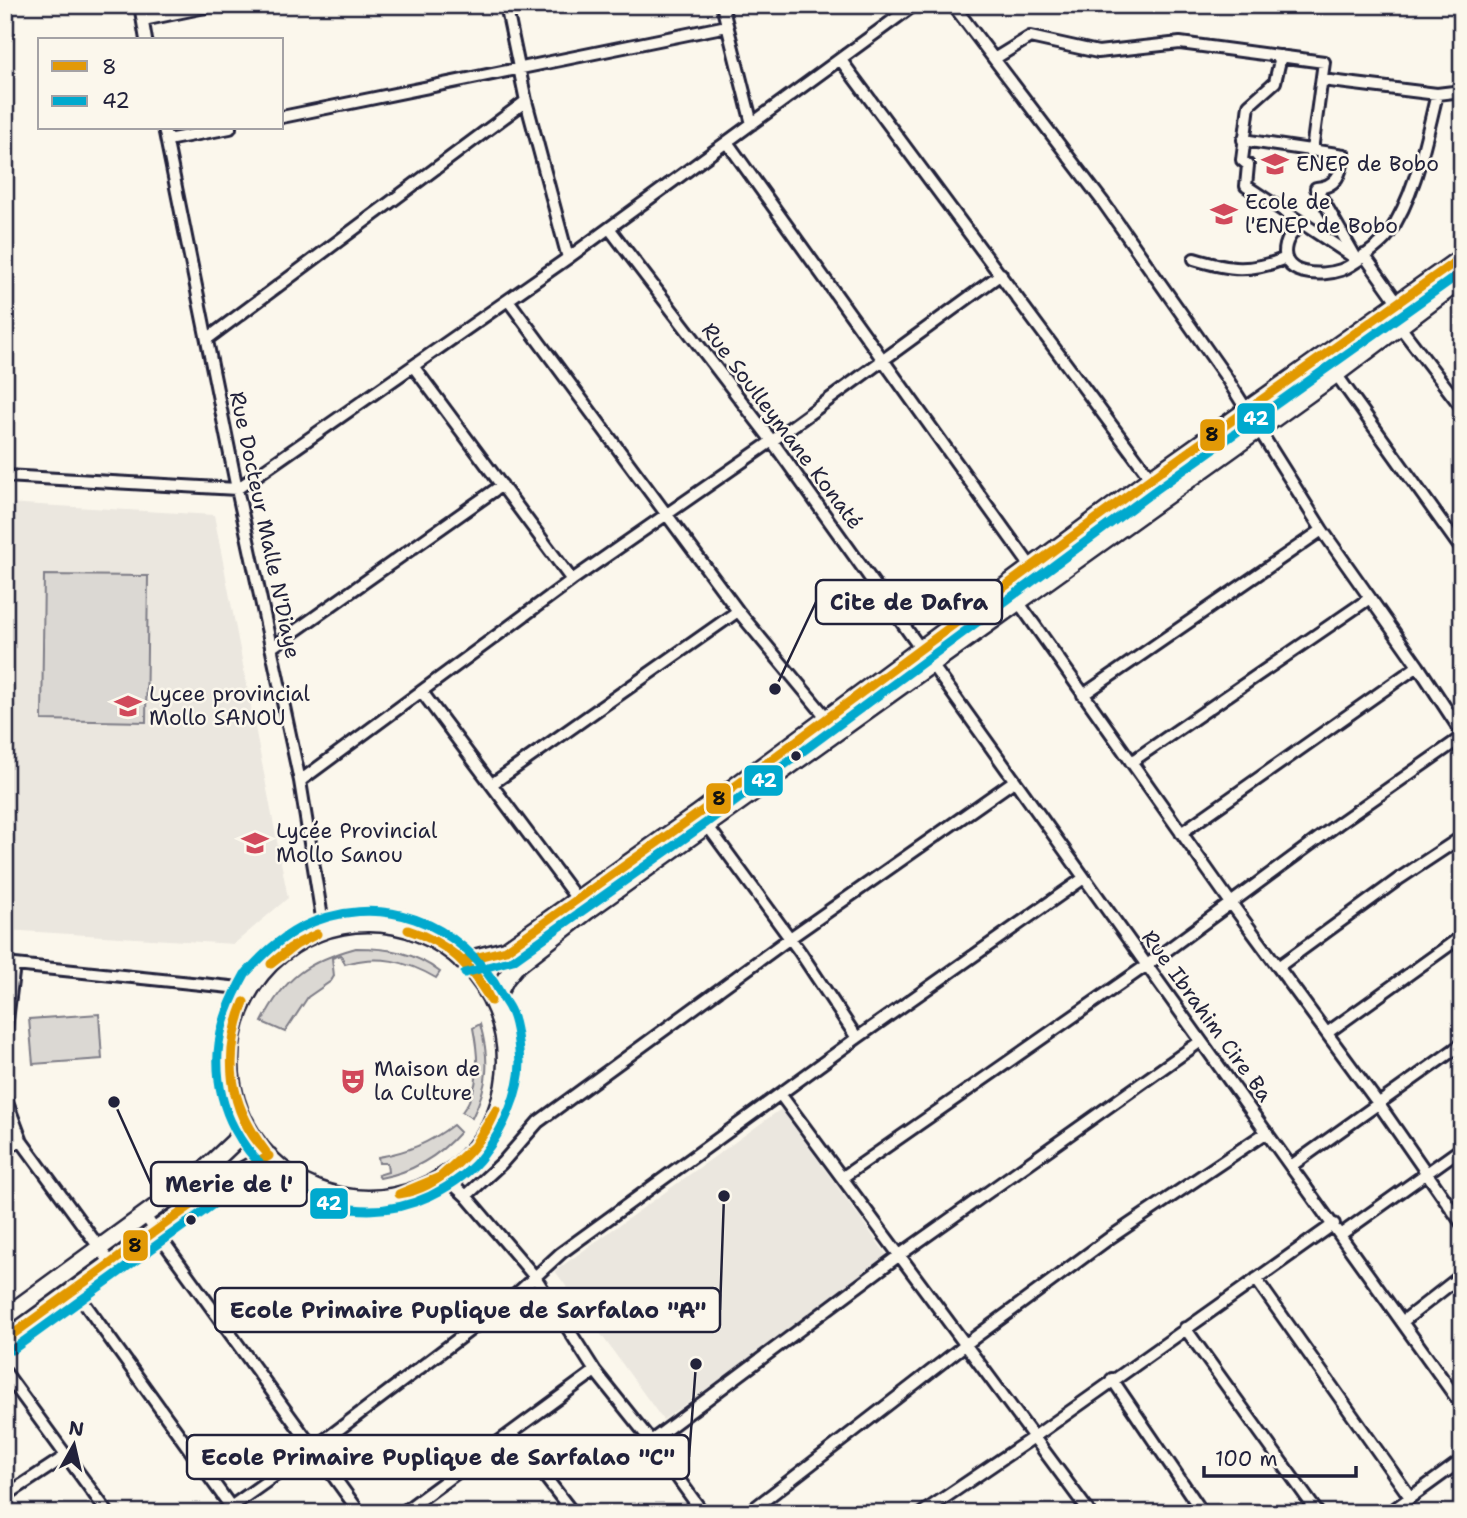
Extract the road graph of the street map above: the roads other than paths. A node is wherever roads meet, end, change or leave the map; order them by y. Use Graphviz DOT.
graph roads {
  1 [pos="140,5"];
  2 [pos="215,5"];
  3 [pos="506,5"];
  4 [pos="722,5"];
  5 [pos="914,5"];
  6 [pos="953,5"];
  7 [pos="143,20"];
  8 [pos="727,26"];
  9 [pos="146,38"];
  10 [pos="1281,56"];
  11 [pos="840,59"];
  12 [pos="994,59"];
  13 [pos="519,70"];
  14 [pos="1322,79"];
  15 [pos="1462,91"];
  16 [pos="1437,94"];
  17 [pos="526,101"];
  18 [pos="284,117"];
  19 [pos="752,124"];
  20 [pos="164,130"];
  21 [pos="220,130"];
  22 [pos="167,140"];
  23 [pos="1243,140"];
  24 [pos="727,142"];
  25 [pos="1312,150"];
  26 [pos="1301,223"];
  27 [pos="609,228"];
  28 [pos="568,258"];
  29 [pos="1286,258"];
  30 [pos="1361,258"];
  31 [pos="1194,259"];
  32 [pos="1456,262"];
  33 [pos="1001,274"];
  34 [pos="1460,285"];
  35 [pos="508,300"];
  36 [pos="1393,307"];
  37 [pos="1399,327"];
  38 [pos="207,339"];
  39 [pos="1325,355"];
  40 [pos="884,361"];
  41 [pos="413,366"];
  42 [pos="1336,374"];
  43 [pos="1462,408"];
  44 [pos="1248,411"];
  45 [pos="1259,429"];
  46 [pos="772,441"];
  47 [pos="5,476"];
  48 [pos="1150,479"];
  49 [pos="502,485"];
  50 [pos="237,489"];
  51 [pos="1164,496"];
  52 [pos="668,514"];
  53 [pos="1322,530"];
  54 [pos="1462,550"];
  55 [pos="1032,568"];
  56 [pos="572,580"];
  57 [pos="1044,585"];
  58 [pos="1007,586"];
  59 [pos="1370,598"];
  60 [pos="1019,603"];
  61 [pos="738,611"];
  62 [pos="271,648"];
  63 [pos="921,650"];
  64 [pos="932,666"];
  65 [pos="1418,666"];
  66 [pos="422,692"];
  67 [pos="1083,695"];
  68 [pos="826,718"];
  69 [pos="838,732"];
  70 [pos="1462,735"];
  71 [pos="1131,762"];
  72 [pos="300,781"];
  73 [pos="1014,781"];
  74 [pos="492,784"];
  75 [pos="703,819"];
  76 [pos="1181,833"];
  77 [pos="1462,837"];
  78 [pos="1084,878"];
  79 [pos="1231,903"];
  80 [pos="582,905"];
  81 [pos="324,930"];
  82 [pos="1462,936"];
  83 [pos="790,938"];
  84 [pos="462,961"];
  85 [pos="10,964"];
  86 [pos="1147,965"];
  87 [pos="1278,967"];
  88 [pos="250,989"];
  89 [pos="493,1003"];
  90 [pos="1326,1033"];
  91 [pos="5,1036"];
  92 [pos="857,1038"];
  93 [pos="1201,1041"];
  94 [pos="1462,1044"];
  95 [pos="780,1094"];
  96 [pos="5,1097"];
  97 [pos="1378,1103"];
  98 [pos="245,1122"];
  99 [pos="1267,1132"];
  100 [pos="22,1142"];
  101 [pos="5,1146"];
  102 [pos="1462,1148"];
  103 [pos="269,1156"];
  104 [pos="1291,1166"];
  105 [pos="1427,1173"];
  106 [pos="444,1176"];
  107 [pos="843,1177"];
  108 [pos="466,1196"];
  109 [pos="145,1216"];
  110 [pos="1334,1224"];
  111 [pos="1462,1224"];
  112 [pos="158,1231"];
  113 [pos="1340,1235"];
  114 [pos="99,1249"];
  115 [pos="901,1254"];
  116 [pos="112,1265"];
  117 [pos="64,1275"];
  118 [pos="1462,1275"];
  119 [pos="534,1277"];
  120 [pos="1256,1279"];
  121 [pos="75,1292"];
  122 [pos="5,1317"];
  123 [pos="1402,1321"];
  124 [pos="1185,1328"];
  125 [pos="5,1340"];
  126 [pos="966,1345"];
  127 [pos="595,1371"];
  128 [pos="5,1372"];
  129 [pos="1112,1379"];
  130 [pos="1462,1406"];
  131 [pos="512,1434"];
  132 [pos="1034,1437"];
  133 [pos="650,1441"];
  134 [pos="314,1448"];
  135 [pos="66,1456"];
  136 [pos="1462,1460"];
  137 [pos="5,1496"];
  138 [pos="1410,1497"];
  139 [pos="227,1510"];
  140 [pos="108,1513"];
  141 [pos="360,1513"];
  142 [pos="402,1513"];
  143 [pos="573,1513"];
  144 [pos="703,1513"];
  145 [pos="748,1513"];
  146 [pos="922,1513"];
  147 [pos="1090,1513"];
  148 [pos="1203,1513"];
  149 [pos="1318,1513"];
  150 [pos="1389,1513"];
  1 -- 7 [label="street"];
  2 -- 7 [label="street"];
  3 -- 13 [label="street"];
  4 -- 8 [label="street"];
  5 -- 11 [label="street"];
  6 -- 12 [label="street"];
  7 -- 9 [label="street"];
  8 -- 13 [label="street"];
  8 -- 19 [label="street"];
  10 -- 12 [label="street"];
  10 -- 14 [label="street"];
  10 -- 23 [label="street"];
  11 -- 19 [label="street"];
  11 -- 33 [label="street"];
  12 -- 44 [label="street"];
  13 -- 17 [label="street"];
  13 -- 18 [label="street"];
  14 -- 16 [label="street"];
  14 -- 25 [label="street"];
  15 -- 16 [label="street"];
  16 -- 30 [label="street"];
  17 -- 28 [label="street"];
  17 -- 38 [label="street"];
  19 -- 24 [label="street"];
  20 -- 22 [label="street, Rue Docteur Malle N'Diaye"];
  21 -- 22 [label="street"];
  22 -- 38 [label="street, Rue Docteur Malle N'Diaye"];
  23 -- 25 [label="street"];
  23 -- 26 [label="street"];
  24 -- 27 [label="street"];
  24 -- 40 [label="street"];
  25 -- 30 [label="street"];
  26 -- 29 [label="street"];
  26 -- 30 [label="street"];
  27 -- 28 [label="street"];
  27 -- 46 [label="street, Rue Soulleymane Konaté"];
  28 -- 35 [label="street"];
  29 -- 30 [label="street"];
  29 -- 31 [label="street"];
  30 -- 36 [label="street"];
  32 -- 34 [label="street"];
  32 -- 36 [label="main road"];
  33 -- 40 [label="street"];
  33 -- 48 [label="street"];
  34 -- 37 [label="main road"];
  35 -- 41 [label="street"];
  35 -- 52 [label="street"];
  36 -- 37 [label="street"];
  36 -- 39 [label="main road"];
  37 -- 42 [label="main road"];
  37 -- 43 [label="street"];
  38 -- 50 [label="street, Rue Docteur Malle N'Diaye"];
  39 -- 42 [label="street"];
  39 -- 44 [label="main road"];
  40 -- 46 [label="street"];
  40 -- 55 [label="street"];
  41 -- 49 [label="street"];
  41 -- 50 [label="street"];
  42 -- 45 [label="main road"];
  42 -- 54 [label="street"];
  44 -- 45 [label="street"];
  44 -- 48 [label="main road"];
  45 -- 51 [label="main road"];
  45 -- 53 [label="street"];
  46 -- 52 [label="street"];
  46 -- 63 [label="street, Rue Soulleymane Konaté"];
  47 -- 50 [label="street"];
  48 -- 51 [label="street"];
  48 -- 55 [label="main road"];
  49 -- 56 [label="street"];
  49 -- 62 [label="street"];
  50 -- 62 [label="street, Rue Docteur Malle N'Diaye"];
  51 -- 57 [label="main road"];
  52 -- 56 [label="street"];
  52 -- 61 [label="street"];
  53 -- 59 [label="street"];
  53 -- 67 [label="street"];
  55 -- 57 [label="street"];
  55 -- 58 [label="main road"];
  56 -- 66 [label="street"];
  57 -- 60 [label="main road"];
  58 -- 60 [label="street"];
  58 -- 63 [label="main road"];
  59 -- 65 [label="street"];
  59 -- 71 [label="street"];
  60 -- 64 [label="main road"];
  60 -- 67 [label="street"];
  61 -- 68 [label="street"];
  61 -- 74 [label="street"];
  62 -- 72 [label="street, Rue Docteur Malle N'Diaye"];
  63 -- 64 [label="street, Rue Ibrahim Cire Ba"];
  63 -- 68 [label="main road"];
  64 -- 69 [label="main road"];
  64 -- 73 [label="street, Rue Ibrahim Cire Ba"];
  65 -- 70 [label="street"];
  65 -- 76 [label="street"];
  66 -- 72 [label="street"];
  66 -- 74 [label="street"];
  67 -- 71 [label="street"];
  68 -- 69 [label="street"];
  68 -- 75 [label="main road"];
  69 -- 75 [label="main road"];
  70 -- 79 [label="street"];
  71 -- 76 [label="street"];
  72 -- 81 [label="street, Rue Docteur Malle N'Diaye"];
  73 -- 78 [label="street, Rue Ibrahim Cire Ba"];
  73 -- 83 [label="street"];
  74 -- 80 [label="street"];
  75 -- 80 [label="main road"];
  75 -- 83 [label="street"];
  76 -- 79 [label="street"];
  77 -- 87 [label="street"];
  78 -- 86 [label="street, Rue Ibrahim Cire Ba"];
  78 -- 92 [label="street"];
  79 -- 86 [label="street"];
  79 -- 87 [label="street"];
  80 -- 84 [label="main road"];
  80 -- 89 [label="main road"];
  81 -- 84 [label="main road"];
  81 -- 88 [label="main road"];
  82 -- 90 [label="street"];
  83 -- 92 [label="street"];
  83 -- 108 [label="street"];
  84 -- 89 [label="main road"];
  85 -- 88 [label="street"];
  85 -- 91 [label="street"];
  86 -- 93 [label="street, Rue Ibrahim Cire Ba"];
  86 -- 107 [label="street"];
  87 -- 90 [label="street"];
  88 -- 98 [label="main road"];
  89 -- 106 [label="main road"];
  90 -- 97 [label="street"];
  92 -- 95 [label="street"];
  93 -- 99 [label="street, Rue Ibrahim Cire Ba"];
  93 -- 115 [label="street"];
  94 -- 97 [label="street"];
  95 -- 107 [label="street"];
  95 -- 119 [label="street"];
  96 -- 100 [label="street"];
  97 -- 104 [label="street"];
  97 -- 105 [label="street"];
  98 -- 103 [label="main road"];
  98 -- 109 [label="main road"];
  99 -- 104 [label="street, Rue Ibrahim Cire Ba"];
  99 -- 126 [label="street"];
  100 -- 101 [label="street"];
  100 -- 114 [label="street"];
  102 -- 105 [label="street"];
  103 -- 106 [label="main road"];
  103 -- 112 [label="main road"];
  104 -- 110 [label="street, Rue Ibrahim Cire Ba"];
  105 -- 111 [label="street"];
  105 -- 113 [label="street"];
  106 -- 108 [label="street"];
  107 -- 115 [label="street"];
  108 -- 119 [label="street"];
  109 -- 112 [label="street"];
  109 -- 114 [label="main road"];
  110 -- 113 [label="street, Rue Ibrahim Cire Ba"];
  110 -- 120 [label="street"];
  112 -- 116 [label="main road"];
  112 -- 134 [label="street"];
  113 -- 123 [label="street, Rue Ibrahim Cire Ba"];
  114 -- 116 [label="street"];
  114 -- 117 [label="main road"];
  115 -- 126 [label="street"];
  115 -- 133 [label="street"];
  116 -- 121 [label="main road"];
  117 -- 121 [label="street"];
  117 -- 122 [label="main road"];
  118 -- 123 [label="street"];
  119 -- 127 [label="street"];
  119 -- 134 [label="street"];
  120 -- 124 [label="street"];
  120 -- 138 [label="street"];
  121 -- 125 [label="main road"];
  121 -- 139 [label="street"];
  123 -- 130 [label="street, Rue Ibrahim Cire Ba"];
  124 -- 129 [label="street"];
  124 -- 149 [label="street"];
  126 -- 132 [label="street"];
  126 -- 145 [label="street"];
  127 -- 131 [label="street"];
  127 -- 133 [label="street"];
  128 -- 135 [label="street"];
  129 -- 132 [label="street"];
  129 -- 148 [label="street"];
  131 -- 142 [label="street"];
  131 -- 143 [label="street"];
  132 -- 146 [label="street"];
  132 -- 147 [label="street"];
  133 -- 144 [label="street"];
  134 -- 139 [label="street"];
  134 -- 141 [label="street"];
  135 -- 137 [label="street"];
  135 -- 140 [label="street"];
  136 -- 138 [label="street"];
  138 -- 150 [label="street"];
}
